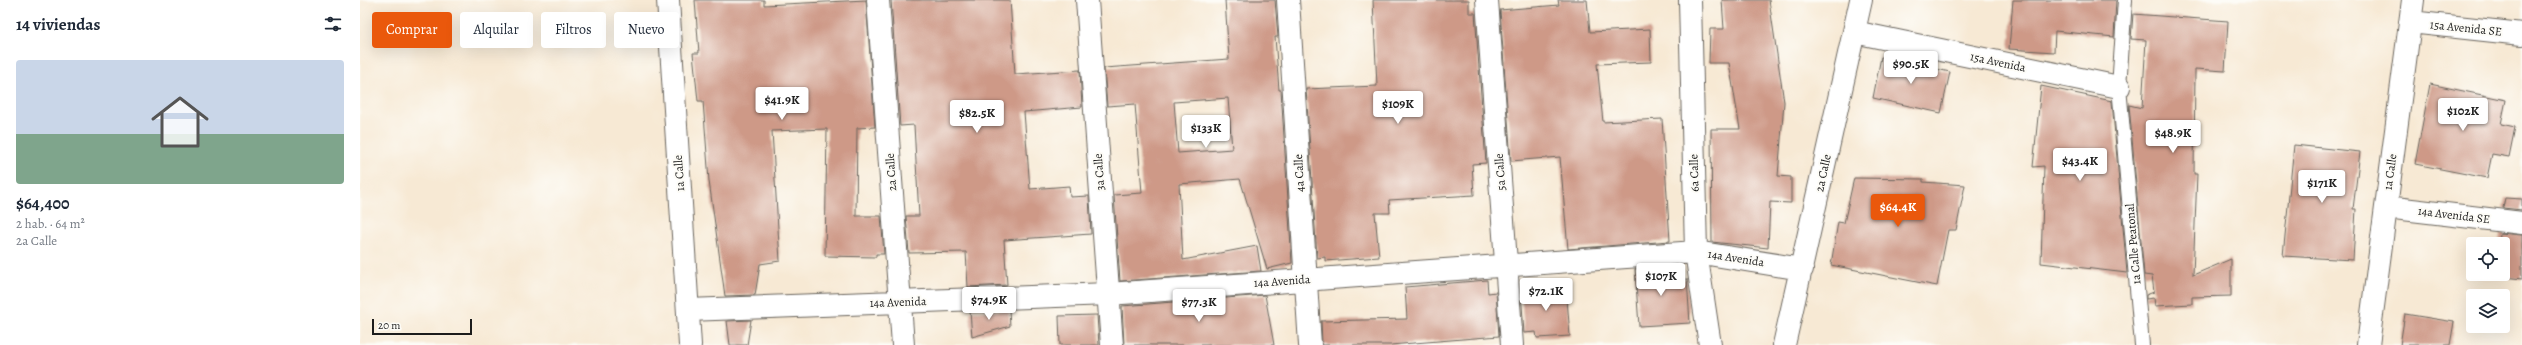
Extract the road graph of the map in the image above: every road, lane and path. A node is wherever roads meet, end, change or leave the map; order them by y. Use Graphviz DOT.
graph roads {
  1 [pos="668,0"];
  2 [pos="878,0"];
  3 [pos="1087,0"];
  4 [pos="1288,0"];
  5 [pos="1487,0"];
  6 [pos="1690,0"];
  7 [pos="1861,0"];
  8 [pos="2125,0"];
  9 [pos="2413,0"];
  10 [pos="2410,22"];
  11 [pos="1854,32"];
  12 [pos="2522,34"];
  13 [pos="2119,87"];
  14 [pos="2386,207"];
  15 [pos="2522,223"];
  16 [pos="1696,252"];
  17 [pos="1507,264"];
  18 [pos="1802,269"];
  19 [pos="1305,280"];
  20 [pos="1108,294"];
  21 [pos="900,302"];
  22 [pos="688,310"];
  23 [pos="690,345"];
  24 [pos="903,345"];
  25 [pos="1112,345"];
  26 [pos="1310,345"];
  27 [pos="1512,345"];
  28 [pos="1710,345"];
  29 [pos="1784,345"];
  30 [pos="2142,345"];
  31 [pos="2368,345"];
  1 -- 22 [label="street, 1a Calle"];
  2 -- 21 [label="street, 2a Calle"];
  3 -- 20 [label="street, 3a Calle"];
  4 -- 19 [label="street, 4a Calle"];
  5 -- 17 [label="street, 5a Calle"];
  6 -- 16 [label="street, 6a Calle"];
  7 -- 11 [label="street, 2a Calle"];
  8 -- 13 [label="lane, 1a Calle Peatonal"];
  9 -- 10 [label="street, 1a Calle"];
  10 -- 12 [label="street, 15a Avenida SE"];
  10 -- 14 [label="street, 1a Calle"];
  11 -- 13 [label="street, 15a Avenida"];
  11 -- 18 [label="street, 2a Calle"];
  13 -- 30 [label="lane, 1a Calle Peatonal"];
  14 -- 15 [label="street, 14a Avenida SE"];
  14 -- 31 [label="street, 1a Calle"];
  16 -- 17 [label="street, 14a Avenida"];
  16 -- 18 [label="street, 14a Avenida"];
  16 -- 28 [label="street, 6a Calle"];
  17 -- 19 [label="street, 14a Avenida"];
  17 -- 27 [label="street, 5a Calle"];
  18 -- 29 [label="street, 2a Calle"];
  19 -- 20 [label="street, 14a Avenida"];
  19 -- 26 [label="street, 4a Calle"];
  20 -- 21 [label="street, 14a Avenida"];
  20 -- 25 [label="street, 3a Calle"];
  21 -- 22 [label="street, 14a Avenida"];
  21 -- 24 [label="street, 2a Calle"];
  22 -- 23 [label="street, 1a Calle"];
}
